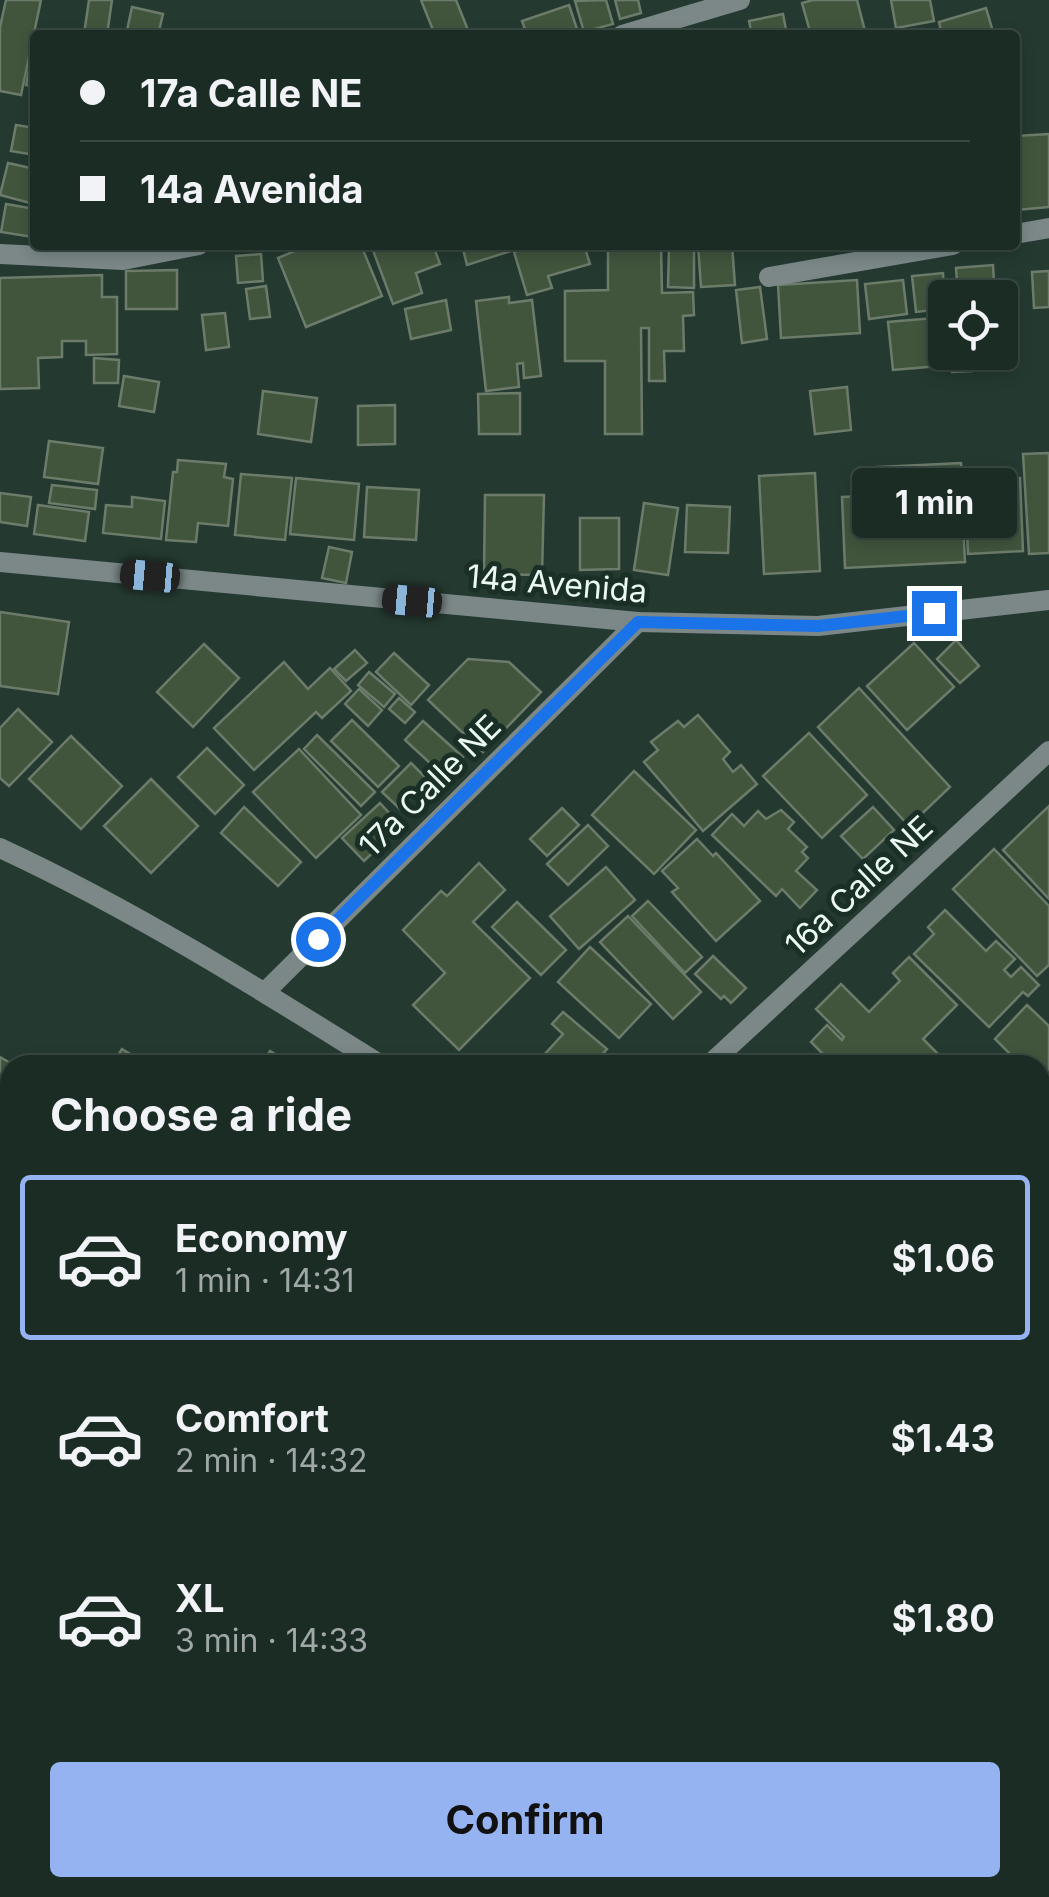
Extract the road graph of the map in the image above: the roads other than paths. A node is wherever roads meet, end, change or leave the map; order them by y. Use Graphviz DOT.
graph roads {
  1 [pos="740,0"];
  2 [pos="639,30"];
  3 [pos="1049,228"];
  4 [pos="1020,233"];
  5 [pos="174,250"];
  6 [pos="925,250"];
  7 [pos="0,254"];
  8 [pos="769,277"];
  9 [pos="0,562"];
  10 [pos="1049,600"];
  11 [pos="638,622"];
  12 [pos="1049,751"];
  13 [pos="0,848"];
  14 [pos="265,992"];
  15 [pos="366,1055"];
  16 [pos="720,1055"];
  1 -- 2 [label="street"];
  3 -- 4 [label="street"];
  5 -- 7 [label="street"];
  6 -- 8 [label="street"];
  9 -- 11 [label="street, 14a Avenida"];
  10 -- 11 [label="street, 14a Avenida"];
  11 -- 14 [label="street, 17a Calle NE"];
  12 -- 16 [label="street, 16a Calle NE"];
  13 -- 14 [label="street"];
  14 -- 15 [label="street"];
}
